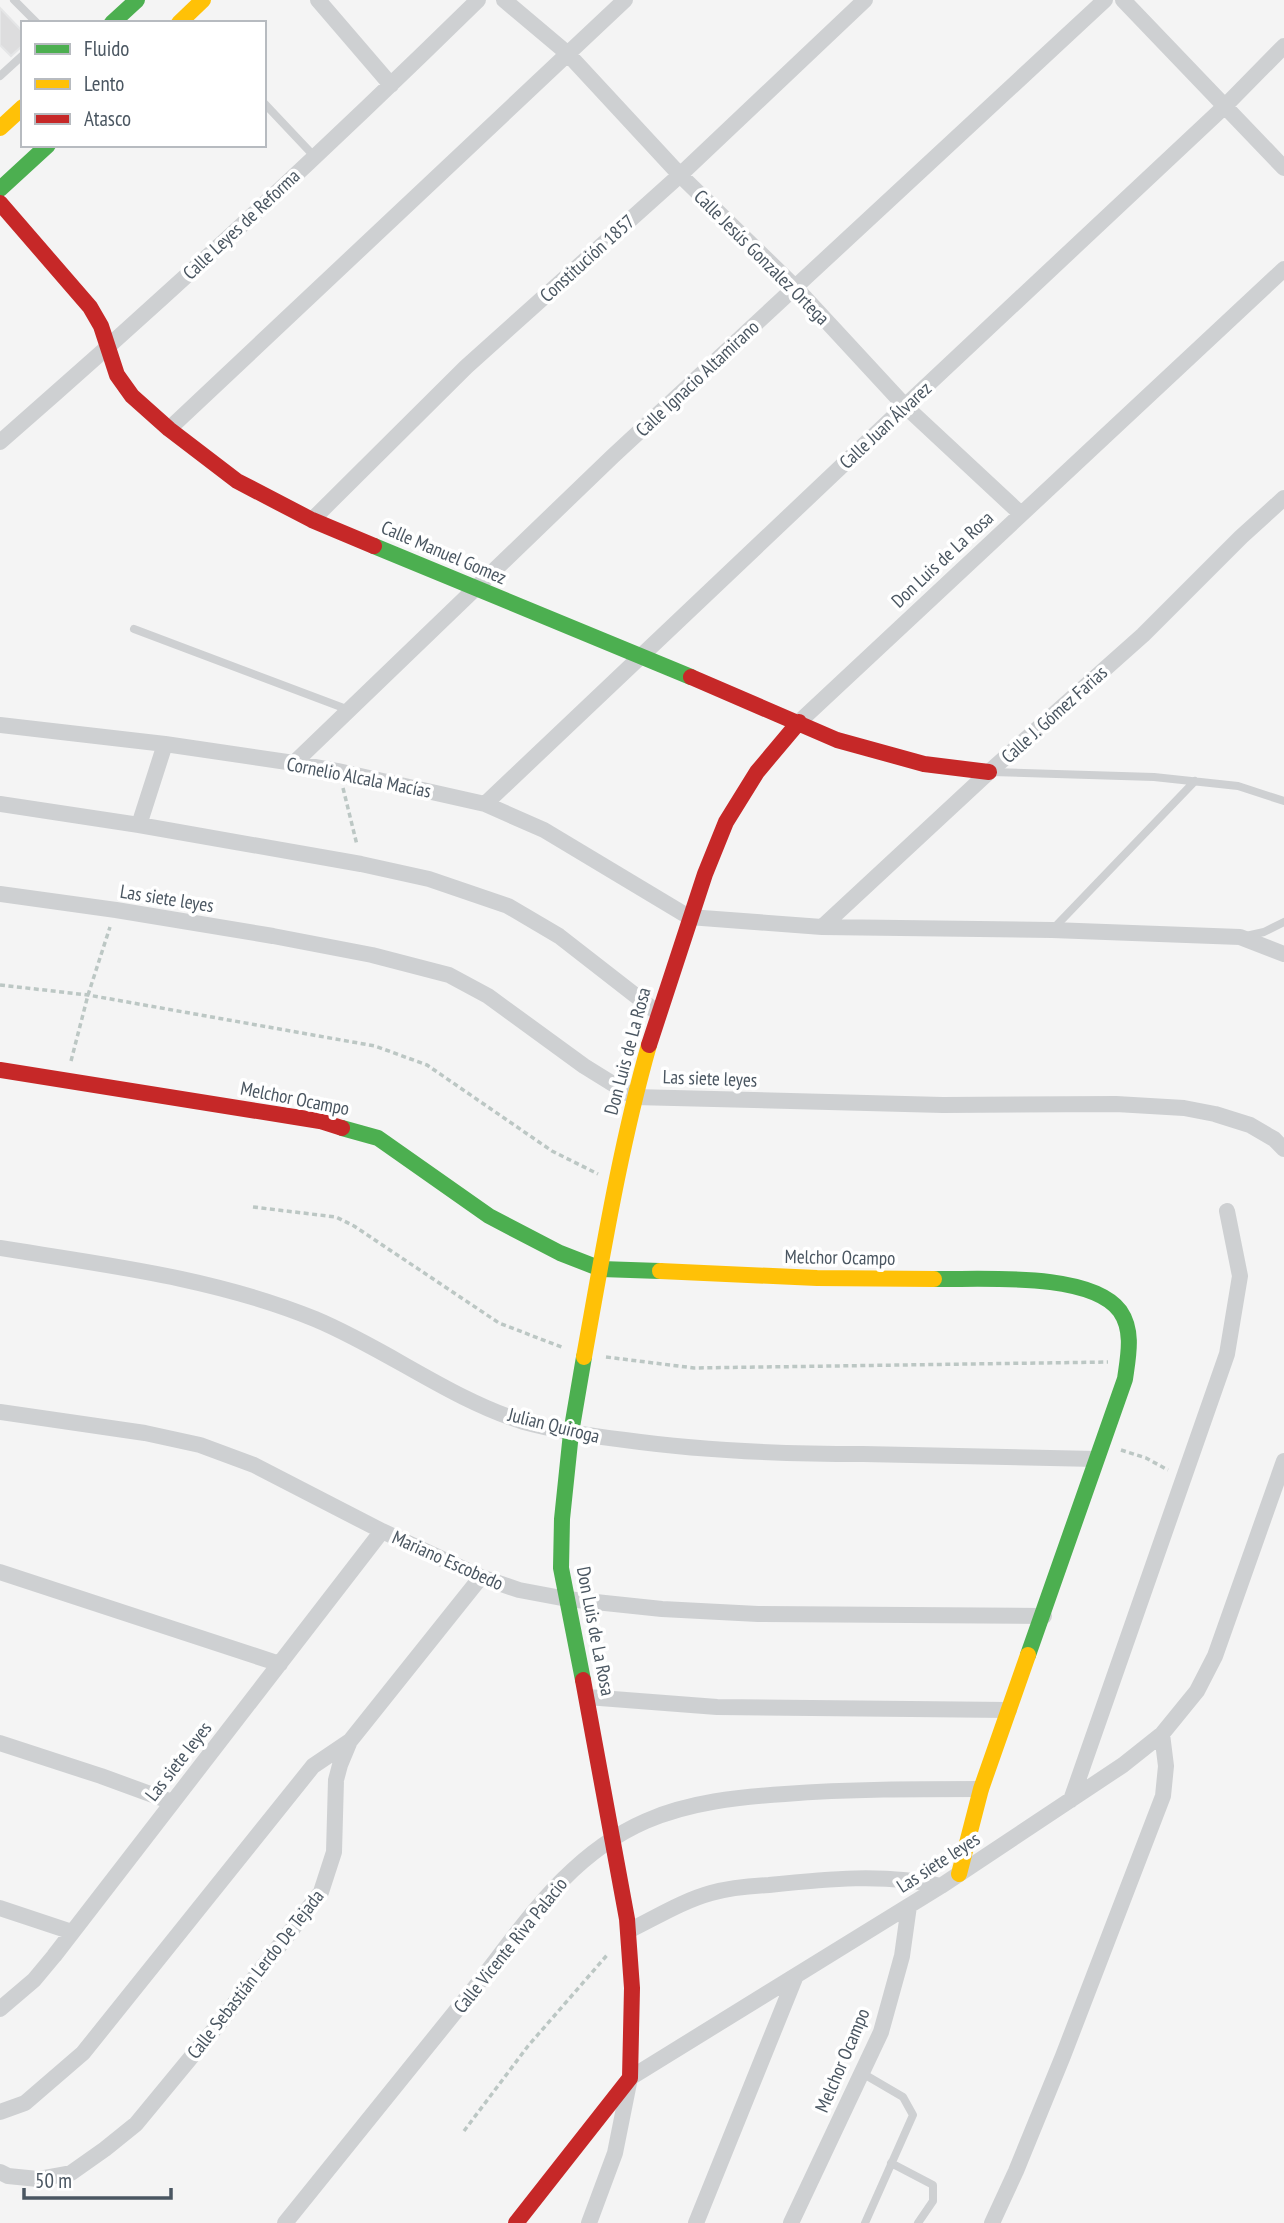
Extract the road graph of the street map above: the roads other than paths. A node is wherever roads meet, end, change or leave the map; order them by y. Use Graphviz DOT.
graph roads {
  1 [pos="14,0"];
  2 [pos="137,0"];
  3 [pos="185,0"];
  4 [pos="203,0"];
  5 [pos="318,0"];
  6 [pos="478,0"];
  7 [pos="504,0"];
  8 [pos="625,0"];
  9 [pos="865,0"];
  10 [pos="1105,0"];
  11 [pos="1123,0"];
  12 [pos="35,21"];
  13 [pos="114,21"];
  14 [pos="185,21"];
  15 [pos="1284,46"];
  16 [pos="567,53"];
  17 [pos="21,57"];
  18 [pos="0,76"];
  19 [pos="391,85"];
  20 [pos="266,105"];
  21 [pos="1224,107"];
  22 [pos="21,109"];
  23 [pos="0,128"];
  24 [pos="46,147"];
  25 [pos="314,156"];
  26 [pos="1284,168"];
  27 [pos="680,175"];
  28 [pos="0,189"];
  29 [pos="0,203"];
  30 [pos="1284,269"];
  31 [pos="795,287"];
  32 [pos="109,347"];
  33 [pos="905,406"];
  34 [pos="169,429"];
  35 [pos="0,442"];
  36 [pos="1284,498"];
  37 [pos="1021,514"];
  38 [pos="312,520"];
  39 [pos="475,588"];
  40 [pos="134,629"];
  41 [pos="639,657"];
  42 [pos="349,709"];
  43 [pos="799,722"];
  44 [pos="0,725"];
  45 [pos="165,744"];
  46 [pos="294,763"];
  47 [pos="989,772"];
  48 [pos="1195,781"];
  49 [pos="1284,801"];
  50 [pos="0,804"];
  51 [pos="485,804"];
  52 [pos="139,825"];
  53 [pos="0,894"];
  54 [pos="689,917"];
  55 [pos="1284,922"];
  56 [pos="822,927"];
  57 [pos="1052,930"];
  58 [pos="1240,937"];
  59 [pos="1284,954"];
  60 [pos="657,1013"];
  61 [pos="0,1070"];
  62 [pos="634,1097"];
  63 [pos="1284,1149"];
  64 [pos="1227,1211"];
  65 [pos="0,1248"];
  66 [pos="601,1269"];
  67 [pos="0,1412"];
  68 [pos="571,1433"];
  69 [pos="1099,1451"];
  70 [pos="1284,1461"];
  71 [pos="382,1531"];
  72 [pos="0,1572"];
  73 [pos="481,1577"];
  74 [pos="567,1599"];
  75 [pos="1044,1616"];
  76 [pos="280,1664"];
  77 [pos="587,1697"];
  78 [pos="1009,1710"];
  79 [pos="1162,1734"];
  80 [pos="350,1741"];
  81 [pos="0,1743"];
  82 [pos="981,1789"];
  83 [pos="1071,1800"];
  84 [pos="172,1802"];
  85 [pos="613,1839"];
  86 [pos="959,1874"];
  87 [pos="941,1886"];
  88 [pos="909,1906"];
  89 [pos="0,1908"];
  90 [pos="72,1931"];
  91 [pos="628,1931"];
  92 [pos="794,1978"];
  93 [pos="0,2009"];
  94 [pos="862,2073"];
  95 [pos="630,2078"];
  96 [pos="0,2112"];
  97 [pos="891,2163"];
  98 [pos="0,2172"];
  99 [pos="285,2223"];
  100 [pos="516,2223"];
  101 [pos="589,2223"];
  102 [pos="696,2223"];
  103 [pos="791,2223"];
  104 [pos="865,2223"];
  105 [pos="918,2223"];
  106 [pos="992,2223"];
  1 -- 12 [label="lane"];
  2 -- 13 [label="main road"];
  3 -- 14 [label="main road"];
  4 -- 14 [label="main road"];
  5 -- 19 [label="street"];
  6 -- 19 [label="street, Calle Leyes de Reforma"];
  7 -- 16 [label="street, Calle Jesús Gonzalez Ortega"];
  8 -- 16 [label="street"];
  9 -- 27 [label="street, Constitución 1857"];
  10 -- 31 [label="street, Calle Ignacio Altamirano"];
  11 -- 21 [label="street"];
  15 -- 21 [label="street, Calle Juan Álvarez"];
  16 -- 27 [label="street, Calle Jesús Gonzalez Ortega"];
  16 -- 34 [label="street"];
  17 -- 18 [label="lane"];
  19 -- 25 [label="street, Calle Leyes de Reforma"];
  20 -- 25 [label="lane"];
  21 -- 26 [label="street"];
  21 -- 33 [label="street, Calle Juan Álvarez"];
  22 -- 23 [label="main road"];
  24 -- 28 [label="main road"];
  25 -- 32 [label="street, Calle Leyes de Reforma"];
  27 -- 31 [label="street, Calle Jesús Gonzalez Ortega"];
  27 -- 38 [label="street, Constitución 1857"];
  29 -- 32 [label="main road, Calle Manuel Gomez"];
  30 -- 37 [label="street, Don Luis de La Rosa"];
  31 -- 33 [label="street, Calle Jesús Gonzalez Ortega"];
  31 -- 39 [label="street, Calle Ignacio Altamirano"];
  32 -- 34 [label="main road, Calle Manuel Gomez"];
  32 -- 35 [label="street, Calle Leyes de Reforma"];
  33 -- 37 [label="street, Calle Jesús Gonzalez Ortega"];
  33 -- 41 [label="street, Calle Juan Álvarez"];
  34 -- 38 [label="main road, Calle Manuel Gomez"];
  36 -- 47 [label="street, Calle J. Gómez Farias"];
  37 -- 43 [label="street, Don Luis de La Rosa"];
  38 -- 39 [label="main road, Calle Manuel Gomez"];
  39 -- 41 [label="main road, Calle Manuel Gomez"];
  39 -- 42 [label="street, Calle Ignacio Altamirano"];
  40 -- 42 [label="lane"];
  41 -- 43 [label="main road, Calle Manuel Gomez"];
  41 -- 51 [label="street, Calle Juan Álvarez"];
  42 -- 46 [label="street, Calle Ignacio Altamirano"];
  43 -- 47 [label="main road, Calle Manuel Gomez"];
  43 -- 54 [label="main road, Don Luis de La Rosa"];
  44 -- 45 [label="street, Cornelio Alcala Macías"];
  45 -- 46 [label="street, Cornelio Alcala Macías"];
  45 -- 52 [label="street"];
  46 -- 51 [label="street, Cornelio Alcala Macías"];
  47 -- 48 [label="lane"];
  47 -- 56 [label="street, Calle J. Gómez Farias"];
  48 -- 49 [label="lane"];
  48 -- 57 [label="lane"];
  50 -- 52 [label="street"];
  51 -- 54 [label="street, Cornelio Alcala Macías"];
  52 -- 60 [label="street"];
  53 -- 62 [label="street, Las siete leyes"];
  54 -- 56 [label="street"];
  54 -- 60 [label="main road, Don Luis de La Rosa"];
  55 -- 58 [label="lane"];
  56 -- 57 [label="street"];
  57 -- 58 [label="street"];
  58 -- 59 [label="street"];
  60 -- 62 [label="main road, Don Luis de La Rosa"];
  61 -- 66 [label="main road, Melchor Ocampo"];
  62 -- 63 [label="street, Las siete leyes"];
  62 -- 66 [label="main road, Don Luis de La Rosa"];
  64 -- 83 [label="street"];
  65 -- 68 [label="street, Julian Quiroga"];
  66 -- 68 [label="main road, Don Luis de La Rosa"];
  66 -- 69 [label="main road, Melchor Ocampo"];
  67 -- 71 [label="street, Mariano Escobedo"];
  68 -- 69 [label="street, Julian Quiroga"];
  68 -- 74 [label="main road, Don Luis de La Rosa"];
  69 -- 75 [label="main road, Melchor Ocampo"];
  70 -- 79 [label="street, Las siete leyes"];
  71 -- 73 [label="street, Mariano Escobedo"];
  71 -- 76 [label="street, Las siete leyes"];
  72 -- 76 [label="street"];
  73 -- 74 [label="street, Mariano Escobedo"];
  73 -- 80 [label="street, Calle Sebastián Lerdo De Tejada"];
  74 -- 75 [label="street, Mariano Escobedo"];
  74 -- 77 [label="main road, Don Luis de La Rosa"];
  75 -- 78 [label="main road, Melchor Ocampo"];
  76 -- 84 [label="street, Las siete leyes"];
  77 -- 78 [label="street"];
  77 -- 85 [label="main road, Don Luis de La Rosa"];
  78 -- 82 [label="main road, Melchor Ocampo"];
  79 -- 83 [label="street, Las siete leyes"];
  79 -- 106 [label="street"];
  80 -- 96 [label="street"];
  80 -- 98 [label="street, Calle Sebastián Lerdo De Tejada"];
  81 -- 84 [label="street"];
  82 -- 85 [label="street, Calle Vicente Riva Palacio"];
  82 -- 86 [label="main road, Melchor Ocampo"];
  83 -- 86 [label="street, Las siete leyes"];
  84 -- 90 [label="street, Las siete leyes"];
  85 -- 91 [label="main road, Don Luis de La Rosa"];
  85 -- 99 [label="street, Calle Vicente Riva Palacio"];
  86 -- 87 [label="street, Las siete leyes"];
  87 -- 88 [label="street, Las siete leyes"];
  87 -- 91 [label="street"];
  88 -- 92 [label="street, Las siete leyes"];
  88 -- 94 [label="street, Melchor Ocampo"];
  89 -- 90 [label="street"];
  90 -- 93 [label="street, Las siete leyes"];
  91 -- 95 [label="main road, Don Luis de La Rosa"];
  92 -- 95 [label="street, Las siete leyes"];
  92 -- 102 [label="street"];
  94 -- 97 [label="lane"];
  94 -- 103 [label="street, Melchor Ocampo"];
  95 -- 100 [label="main road, Las siete leyes"];
  95 -- 101 [label="street"];
  97 -- 104 [label="lane"];
  97 -- 105 [label="lane"];
}
